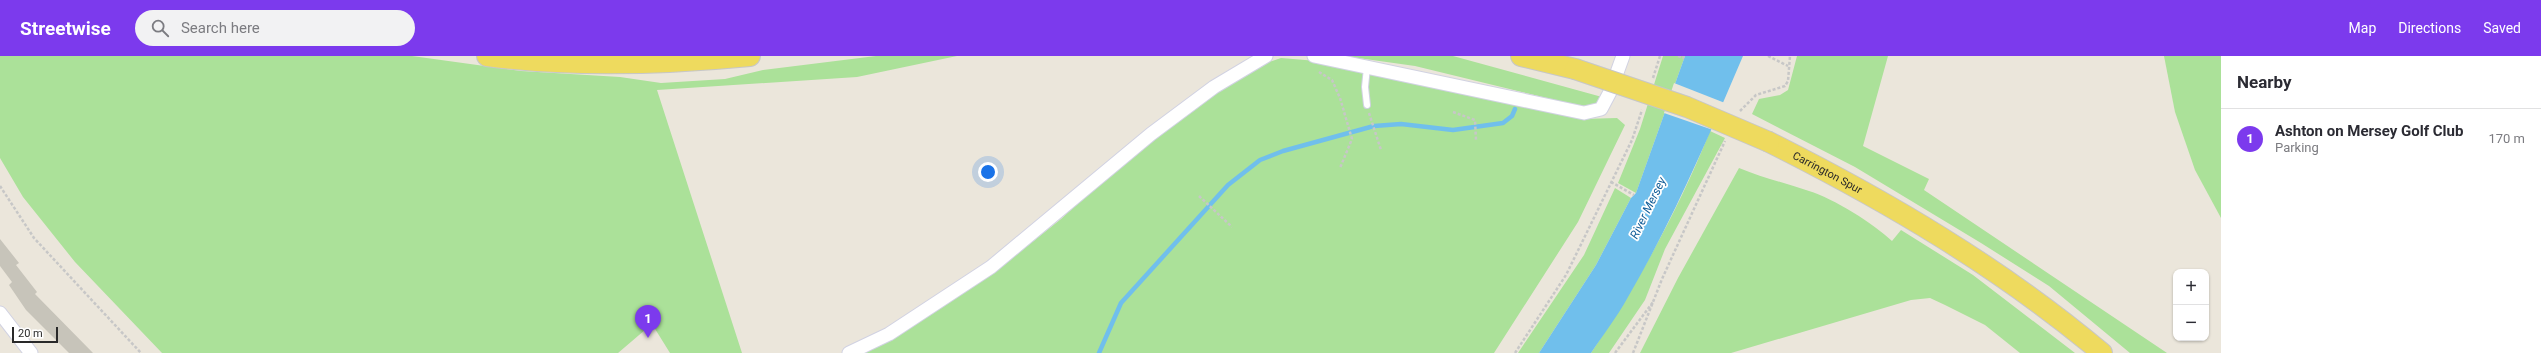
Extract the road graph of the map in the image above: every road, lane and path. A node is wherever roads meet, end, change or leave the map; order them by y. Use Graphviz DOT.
graph roads {
  1 [pos="487,56"];
  2 [pos="750,56"];
  3 [pos="1266,56"];
  4 [pos="1314,56"];
  5 [pos="1521,56"];
  6 [pos="1623,56"];
  7 [pos="1678,56"];
  8 [pos="1684,56"];
  9 [pos="1768,56"];
  10 [pos="1790,56"];
  11 [pos="1788,66"];
  12 [pos="1367,67"];
  13 [pos="1317,71"];
  14 [pos="1367,105"];
  15 [pos="1453,112"];
  16 [pos="1738,115"];
  17 [pos="1370,121"];
  18 [pos="1727,137"];
  19 [pos="1476,140"];
  20 [pos="1632,140"];
  21 [pos="1381,150"];
  22 [pos="1340,168"];
  23 [pos="1611,182"];
  24 [pos="0,186"];
  25 [pos="1200,196"];
  26 [pos="1634,196"];
  27 [pos="1232,227"];
  28 [pos="1654,301"];
  29 [pos="0,314"];
  30 [pos="32,353"];
  31 [pos="141,353"];
  32 [pos="849,353"];
  33 [pos="1515,353"];
  34 [pos="1615,353"];
  35 [pos="1633,353"];
  36 [pos="2102,353"];
  1 -- 2 [label="main road"];
  3 -- 32 [label="street"];
  4 -- 12 [label="street"];
  5 -- 36 [label="main road, Carrington Spur, bridge"];
  6 -- 12 [label="street"];
  7 -- 8 [label="path"];
  9 -- 11 [label="path"];
  10 -- 11 [label="path"];
  11 -- 16 [label="path"];
  12 -- 14 [label="lane"];
  13 -- 22 [label="path"];
  15 -- 19 [label="path"];
  17 -- 21 [label="path"];
  18 -- 28 [label="path"];
  20 -- 23 [label="path"];
  23 -- 26 [label="path"];
  23 -- 33 [label="path"];
  24 -- 31 [label="path"];
  25 -- 27 [label="path"];
  28 -- 34 [label="path"];
  28 -- 35 [label="path"];
  29 -- 30 [label="street"];
}
